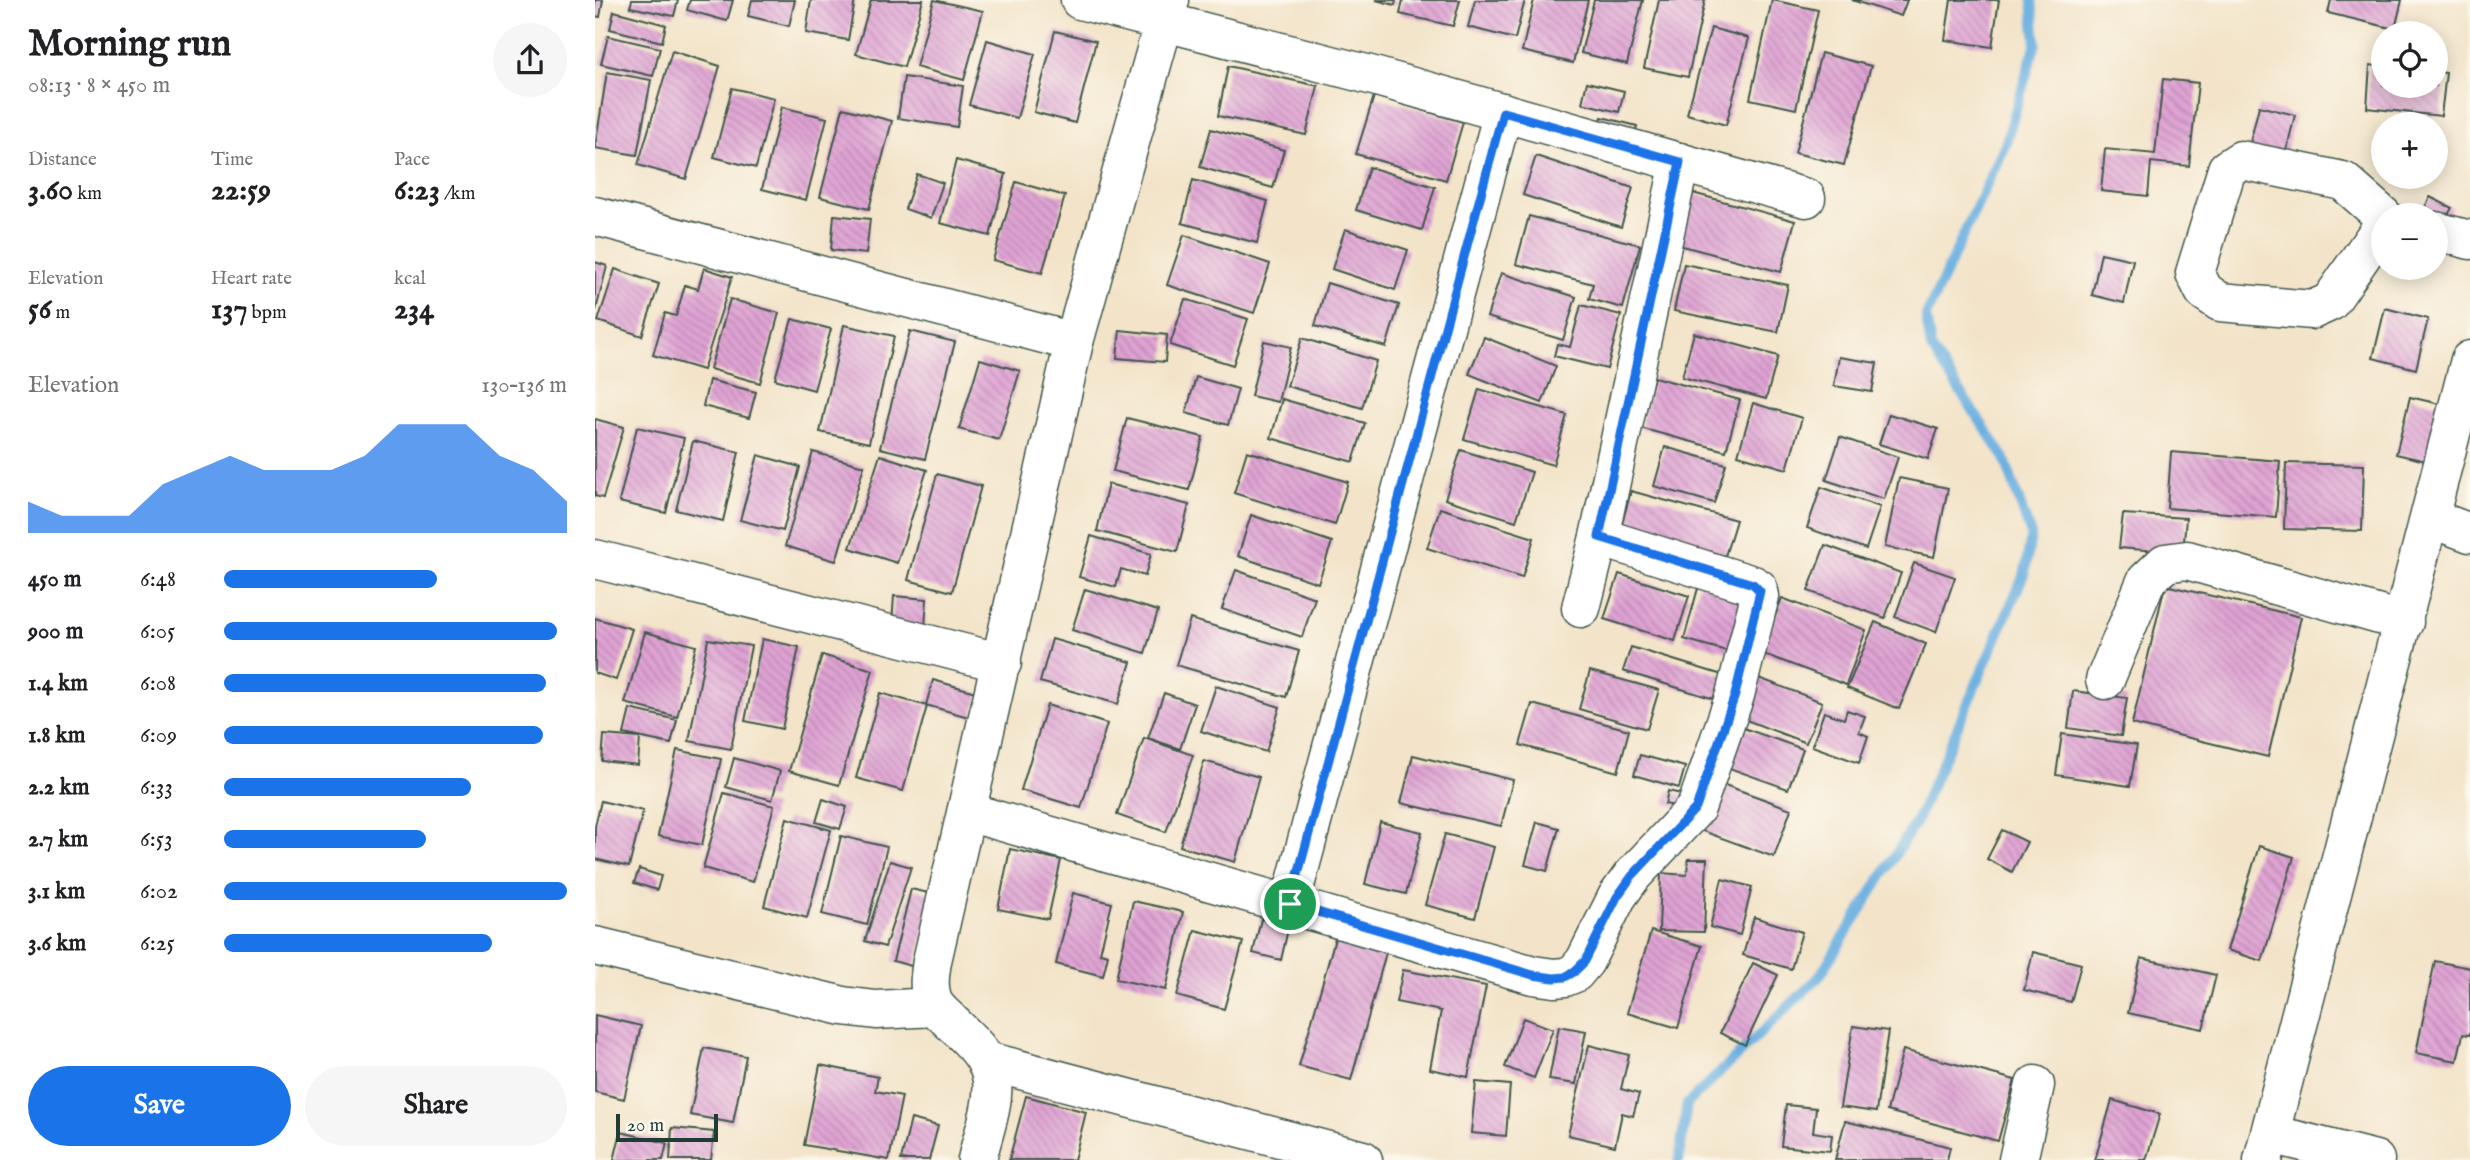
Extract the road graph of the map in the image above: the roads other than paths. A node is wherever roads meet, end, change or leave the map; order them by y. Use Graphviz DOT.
graph roads {
  1 [pos="1080,0"];
  2 [pos="1167,11"];
  3 [pos="1503,112"];
  4 [pos="1680,162"];
  5 [pos="1806,198"];
  6 [pos="2371,206"];
  7 [pos="595,216"];
  8 [pos="2448,234"];
  9 [pos="2470,240"];
  10 [pos="2371,242"];
  11 [pos="1074,342"];
  12 [pos="2470,360"];
  13 [pos="2430,518"];
  14 [pos="2470,533"];
  15 [pos="1599,537"];
  16 [pos="595,559"];
  17 [pos="1581,608"];
  18 [pos="2403,622"];
  19 [pos="1002,663"];
  20 [pos="2105,680"];
  21 [pos="968,812"];
  22 [pos="1290,904"];
  23 [pos="595,946"];
  24 [pos="935,1007"];
  25 [pos="987,1061"];
  26 [pos="2035,1085"];
  27 [pos="2267,1147"];
  28 [pos="977,1160"];
  29 [pos="1363,1160"];
  30 [pos="2018,1160"];
  31 [pos="2375,1160"];
  1 -- 2 [label="street"];
  2 -- 3 [label="street"];
  2 -- 11 [label="street"];
  3 -- 4 [label="street"];
  3 -- 22 [label="street"];
  4 -- 5 [label="street"];
  4 -- 15 [label="street"];
  6 -- 10 [label="street"];
  7 -- 11 [label="street"];
  8 -- 9 [label="street"];
  11 -- 19 [label="street"];
  12 -- 13 [label="street"];
  13 -- 14 [label="street"];
  13 -- 18 [label="street"];
  15 -- 17 [label="street"];
  15 -- 22 [label="street"];
  16 -- 19 [label="street"];
  18 -- 20 [label="street"];
  18 -- 27 [label="street"];
  19 -- 21 [label="street"];
  21 -- 22 [label="street"];
  21 -- 24 [label="street"];
  23 -- 24 [label="street"];
  24 -- 25 [label="street"];
  25 -- 28 [label="street"];
  25 -- 29 [label="street"];
  26 -- 30 [label="street"];
  27 -- 31 [label="street"];
}
